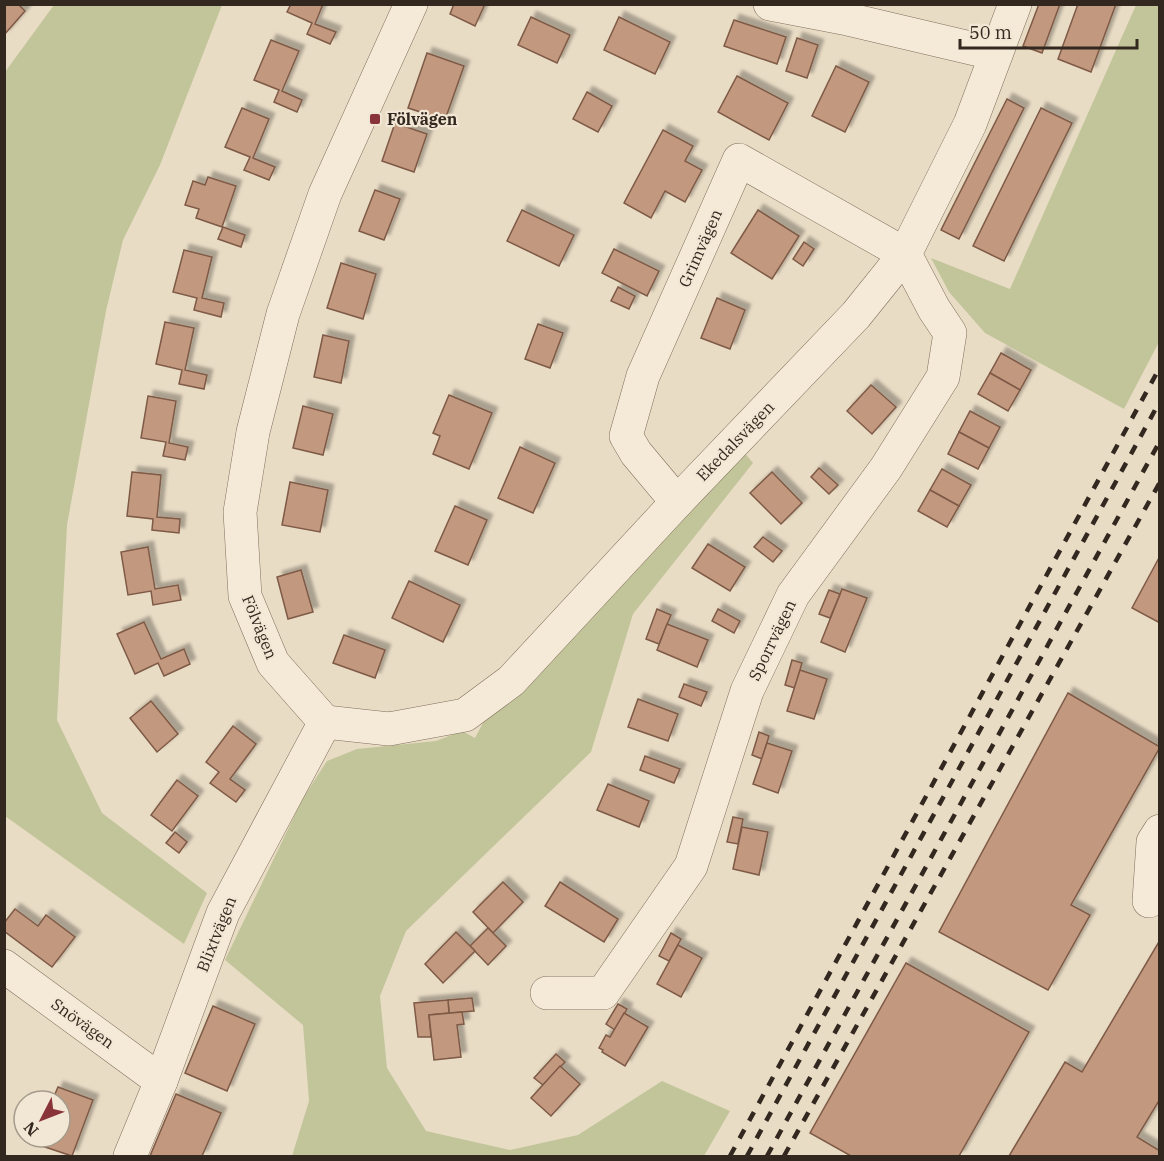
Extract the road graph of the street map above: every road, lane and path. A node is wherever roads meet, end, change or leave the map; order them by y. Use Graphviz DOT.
graph roads {
  1 [pos="411,4"];
  2 [pos="770,4"];
  3 [pos="1016,4"];
  4 [pos="845,11"];
  5 [pos="996,54"];
  6 [pos="905,254"];
  7 [pos="677,502"];
  8 [pos="325,722"];
  9 [pos="1160,831"];
  10 [pos="1149,901"];
  11 [pos="4,966"];
  12 [pos="547,993"];
  13 [pos="162,1080"];
  14 [pos="130,1156"];
  1 -- 8 [label="street, Fölvägen"];
  2 -- 4 [label="street"];
  3 -- 5 [label="street, Ekedalsvägen"];
  4 -- 5 [label="street"];
  5 -- 6 [label="street, Ekedalsvägen"];
  6 -- 7 [label="street, Ekedalsvägen"];
  6 -- 7 [label="street, Grimvägen"];
  6 -- 12 [label="street, Sporrvägen"];
  7 -- 8 [label="street, Ekedalsvägen"];
  8 -- 13 [label="street, Blixtvägen"];
  9 -- 10 [label="street"];
  11 -- 13 [label="street, Snövägen"];
  13 -- 14 [label="street, Blixtvägen"];
}
